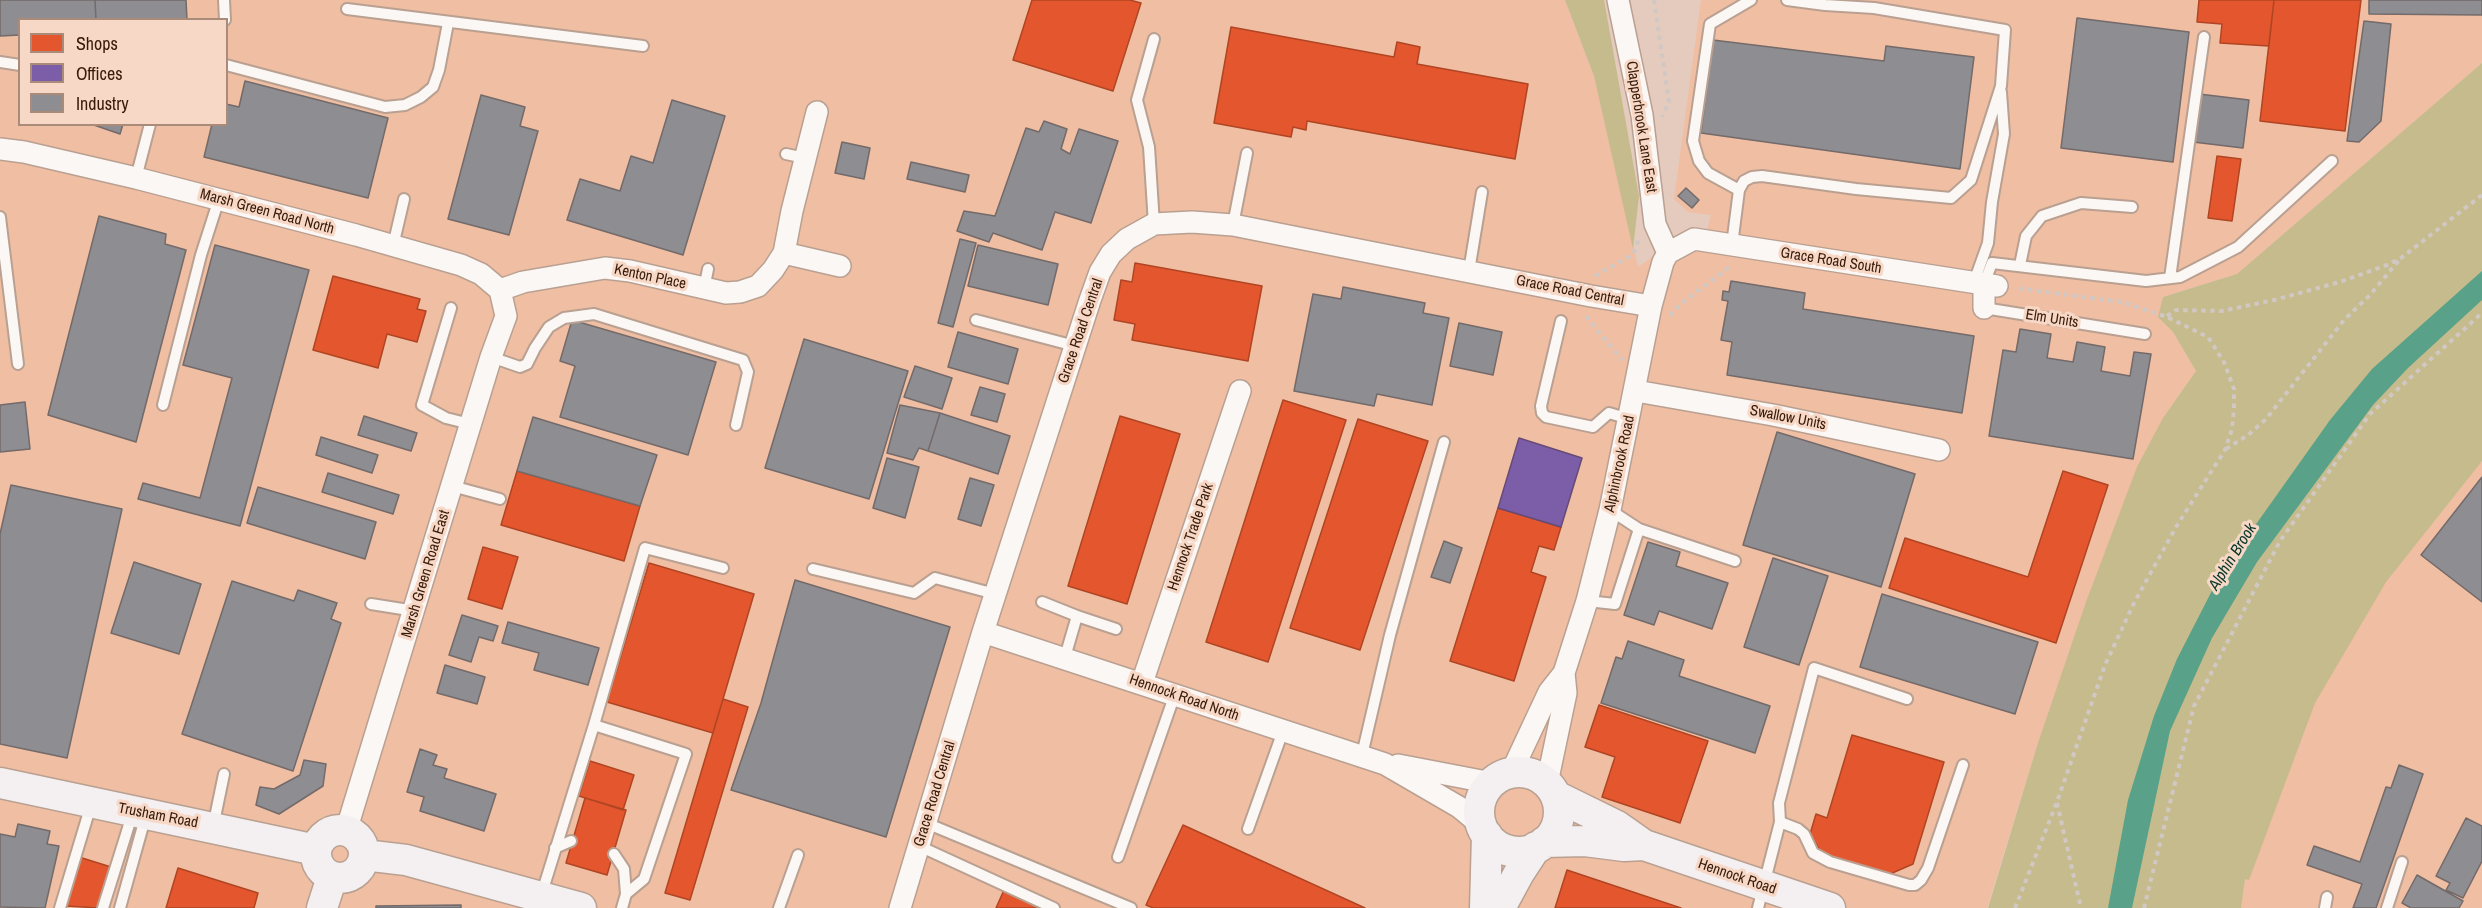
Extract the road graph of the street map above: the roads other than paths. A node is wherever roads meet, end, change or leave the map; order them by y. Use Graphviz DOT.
graph roads {
  1 [pos="224,0"];
  2 [pos="1618,0"];
  3 [pos="1751,0"];
  4 [pos="1787,0"];
  5 [pos="347,9"];
  6 [pos="225,18"];
  7 [pos="448,23"];
  8 [pos="2204,37"];
  9 [pos="1154,39"];
  10 [pos="643,46"];
  11 [pos="0,62"];
  12 [pos="18,65"];
  13 [pos="228,66"];
  14 [pos="2001,86"];
  15 [pos="817,112"];
  16 [pos="149,126"];
  17 [pos="0,149"];
  18 [pos="1247,153"];
  19 [pos="2332,160"];
  20 [pos="136,178"];
  21 [pos="1739,190"];
  22 [pos="1482,192"];
  23 [pos="219,199"];
  24 [pos="404,199"];
  25 [pos="2132,207"];
  26 [pos="0,217"];
  27 [pos="1154,224"];
  28 [pos="1233,225"];
  29 [pos="1732,245"];
  30 [pos="393,246"];
  31 [pos="784,253"];
  32 [pos="1668,253"];
  33 [pos="2020,265"];
  34 [pos="840,266"];
  35 [pos="1469,271"];
  36 [pos="2170,278"];
  37 [pos="1985,284"];
  38 [pos="500,290"];
  39 [pos="1651,306"];
  40 [pos="451,308"];
  41 [pos="1984,308"];
  42 [pos="976,320"];
  43 [pos="1561,321"];
  44 [pos="2145,334"];
  45 [pos="1075,346"];
  46 [pos="491,357"];
  47 [pos="18,364"];
  48 [pos="1240,391"];
  49 [pos="1636,391"];
  50 [pos="163,405"];
  51 [pos="1629,419"];
  52 [pos="470,424"];
  53 [pos="736,425"];
  54 [pos="1444,441"];
  55 [pos="1939,450"];
  56 [pos="452,486"];
  57 [pos="500,499"];
  58 [pos="1610,510"];
  59 [pos="1639,529"];
  60 [pos="1735,561"];
  61 [pos="723,568"];
  62 [pos="813,568"];
  63 [pos="995,594"];
  64 [pos="1587,601"];
  65 [pos="1042,602"];
  66 [pos="371,604"];
  67 [pos="415,610"];
  68 [pos="1077,616"];
  69 [pos="1116,629"];
  70 [pos="983,632"];
  71 [pos="1065,657"];
  72 [pos="1564,673"];
  73 [pos="1142,683"];
  74 [pos="1176,694"];
  75 [pos="1907,699"];
  76 [pos="594,725"];
  77 [pos="1283,731"];
  78 [pos="1362,755"];
  79 [pos="1385,764"];
  80 [pos="1963,765"];
  81 [pos="224,774"];
  82 [pos="1501,778"];
  83 [pos="0,783"];
  84 [pos="1551,790"];
  85 [pos="92,802"];
  86 [pos="139,813"];
  87 [pos="1780,822"];
  88 [pos="926,823"];
  89 [pos="213,827"];
  90 [pos="1248,830"];
  91 [pos="1484,830"];
  92 [pos="346,831"];
  93 [pos="571,841"];
  94 [pos="1540,845"];
  95 [pos="1644,845"];
  96 [pos="919,846"];
  97 [pos="555,848"];
  98 [pos="316,850"];
  99 [pos="614,854"];
  100 [pos="364,855"];
  101 [pos="798,855"];
  102 [pos="1118,857"];
  103 [pos="2402,862"];
  104 [pos="332,877"];
  105 [pos="626,894"];
  106 [pos="541,896"];
  107 [pos="1761,897"];
  108 [pos="60,908"];
  109 [pos="104,908"];
  110 [pos="120,908"];
  111 [pos="322,908"];
  112 [pos="581,908"];
  113 [pos="621,908"];
  114 [pos="779,908"];
  115 [pos="900,908"];
  116 [pos="1054,908"];
  117 [pos="1131,908"];
  118 [pos="1485,908"];
  119 [pos="1500,908"];
  120 [pos="1830,908"];
  121 [pos="2387,908"];
  1 -- 6 [label="lane"];
  2 -- 32 [label="street, Clapperbrook Lane East"];
  3 -- 21 [label="lane"];
  4 -- 14 [label="lane"];
  5 -- 7 [label="lane"];
  7 -- 10 [label="lane"];
  7 -- 13 [label="lane"];
  8 -- 36 [label="lane"];
  9 -- 27 [label="lane"];
  11 -- 12 [label="lane"];
  14 -- 21 [label="lane"];
  14 -- 37 [label="lane"];
  15 -- 31 [label="street, Kenton Place"];
  16 -- 20 [label="lane"];
  17 -- 20 [label="street, Marsh Green Road North"];
  18 -- 28 [label="lane"];
  19 -- 36 [label="lane"];
  20 -- 23 [label="street, Marsh Green Road North"];
  21 -- 29 [label="lane"];
  22 -- 35 [label="lane"];
  23 -- 30 [label="street, Marsh Green Road North"];
  23 -- 50 [label="lane"];
  24 -- 30 [label="lane"];
  25 -- 33 [label="lane"];
  26 -- 47 [label="lane"];
  27 -- 28 [label="street, Grace Road Central"];
  27 -- 45 [label="street, Grace Road Central"];
  28 -- 35 [label="street, Grace Road Central"];
  29 -- 32 [label="street, Grace Road South"];
  29 -- 37 [label="street, Grace Road South"];
  30 -- 38 [label="street, Marsh Green Road North"];
  31 -- 34 [label="street"];
  31 -- 38 [label="street, Kenton Place"];
  32 -- 39 [label="street, Alphinbrook Road"];
  33 -- 36 [label="lane"];
  33 -- 37 [label="lane"];
  35 -- 39 [label="street, Grace Road Central"];
  37 -- 41 [label="street, Elm Units"];
  38 -- 46 [label="street, Marsh Green Road East"];
  39 -- 49 [label="street, Alphinbrook Road"];
  40 -- 52 [label="lane"];
  41 -- 44 [label="lane, Elm Units"];
  42 -- 45 [label="lane"];
  43 -- 51 [label="lane"];
  45 -- 63 [label="street, Grace Road Central"];
  46 -- 52 [label="street, Marsh Green Road East"];
  46 -- 53 [label="lane"];
  48 -- 73 [label="street, Hennock Trade Park"];
  49 -- 51 [label="street, Alphinbrook Road"];
  49 -- 55 [label="street, Swallow Units"];
  51 -- 58 [label="street, Alphinbrook Road"];
  52 -- 56 [label="street, Marsh Green Road East"];
  54 -- 78 [label="lane"];
  56 -- 57 [label="lane"];
  56 -- 67 [label="street, Marsh Green Road East"];
  58 -- 59 [label="lane"];
  58 -- 64 [label="street, Alphinbrook Road"];
  59 -- 60 [label="lane"];
  59 -- 64 [label="lane"];
  61 -- 76 [label="lane"];
  62 -- 63 [label="lane"];
  63 -- 70 [label="street, Grace Road Central"];
  64 -- 72 [label="street, Alphinbrook Road"];
  65 -- 68 [label="lane"];
  66 -- 67 [label="lane"];
  67 -- 92 [label="street, Marsh Green Road East"];
  68 -- 69 [label="lane"];
  68 -- 71 [label="lane"];
  70 -- 71 [label="street, Hennock Road North"];
  70 -- 88 [label="street, Grace Road Central"];
  71 -- 73 [label="street, Hennock Road North"];
  72 -- 82 [label="street, Alphinbrook Road"];
  72 -- 84 [label="street, Alphinbrook Road"];
  73 -- 74 [label="street, Hennock Road North"];
  74 -- 77 [label="street, Hennock Road North"];
  74 -- 102 [label="lane"];
  75 -- 87 [label="lane"];
  76 -- 97 [label="lane"];
  76 -- 105 [label="lane"];
  77 -- 78 [label="street, Hennock Road North"];
  77 -- 90 [label="lane"];
  78 -- 79 [label="street, Hennock Road North"];
  79 -- 82 [label="street, Hennock Road North"];
  79 -- 91 [label="street, Hennock Road North"];
  80 -- 87 [label="lane"];
  81 -- 89 [label="lane"];
  82 -- 84 [label="main road"];
  82 -- 91 [label="main road"];
  83 -- 85 [label="main road, Trusham Road"];
  84 -- 94 [label="main road"];
  84 -- 95 [label="main road, Hennock Road"];
  85 -- 86 [label="main road, Trusham Road"];
  85 -- 108 [label="lane"];
  86 -- 89 [label="main road, Trusham Road"];
  86 -- 109 [label="lane"];
  86 -- 110 [label="lane"];
  87 -- 107 [label="lane"];
  88 -- 96 [label="street, Grace Road Central"];
  88 -- 117 [label="lane"];
  89 -- 98 [label="main road, Trusham Road"];
  91 -- 94 [label="main road"];
  91 -- 118 [label="main road"];
  92 -- 98 [label="main road"];
  92 -- 100 [label="main road"];
  93 -- 97 [label="lane"];
  94 -- 95 [label="main road, Hennock Road"];
  94 -- 119 [label="main road"];
  95 -- 107 [label="main road, Hennock Road"];
  96 -- 115 [label="street, Grace Road Central"];
  96 -- 116 [label="lane"];
  97 -- 106 [label="lane"];
  98 -- 104 [label="main road"];
  99 -- 105 [label="lane"];
  100 -- 104 [label="main road"];
  100 -- 106 [label="main road"];
  101 -- 114 [label="lane"];
  103 -- 121 [label="lane"];
  104 -- 111 [label="main road"];
  105 -- 113 [label="lane"];
  106 -- 112 [label="main road"];
  107 -- 120 [label="main road, Hennock Road"];
}
